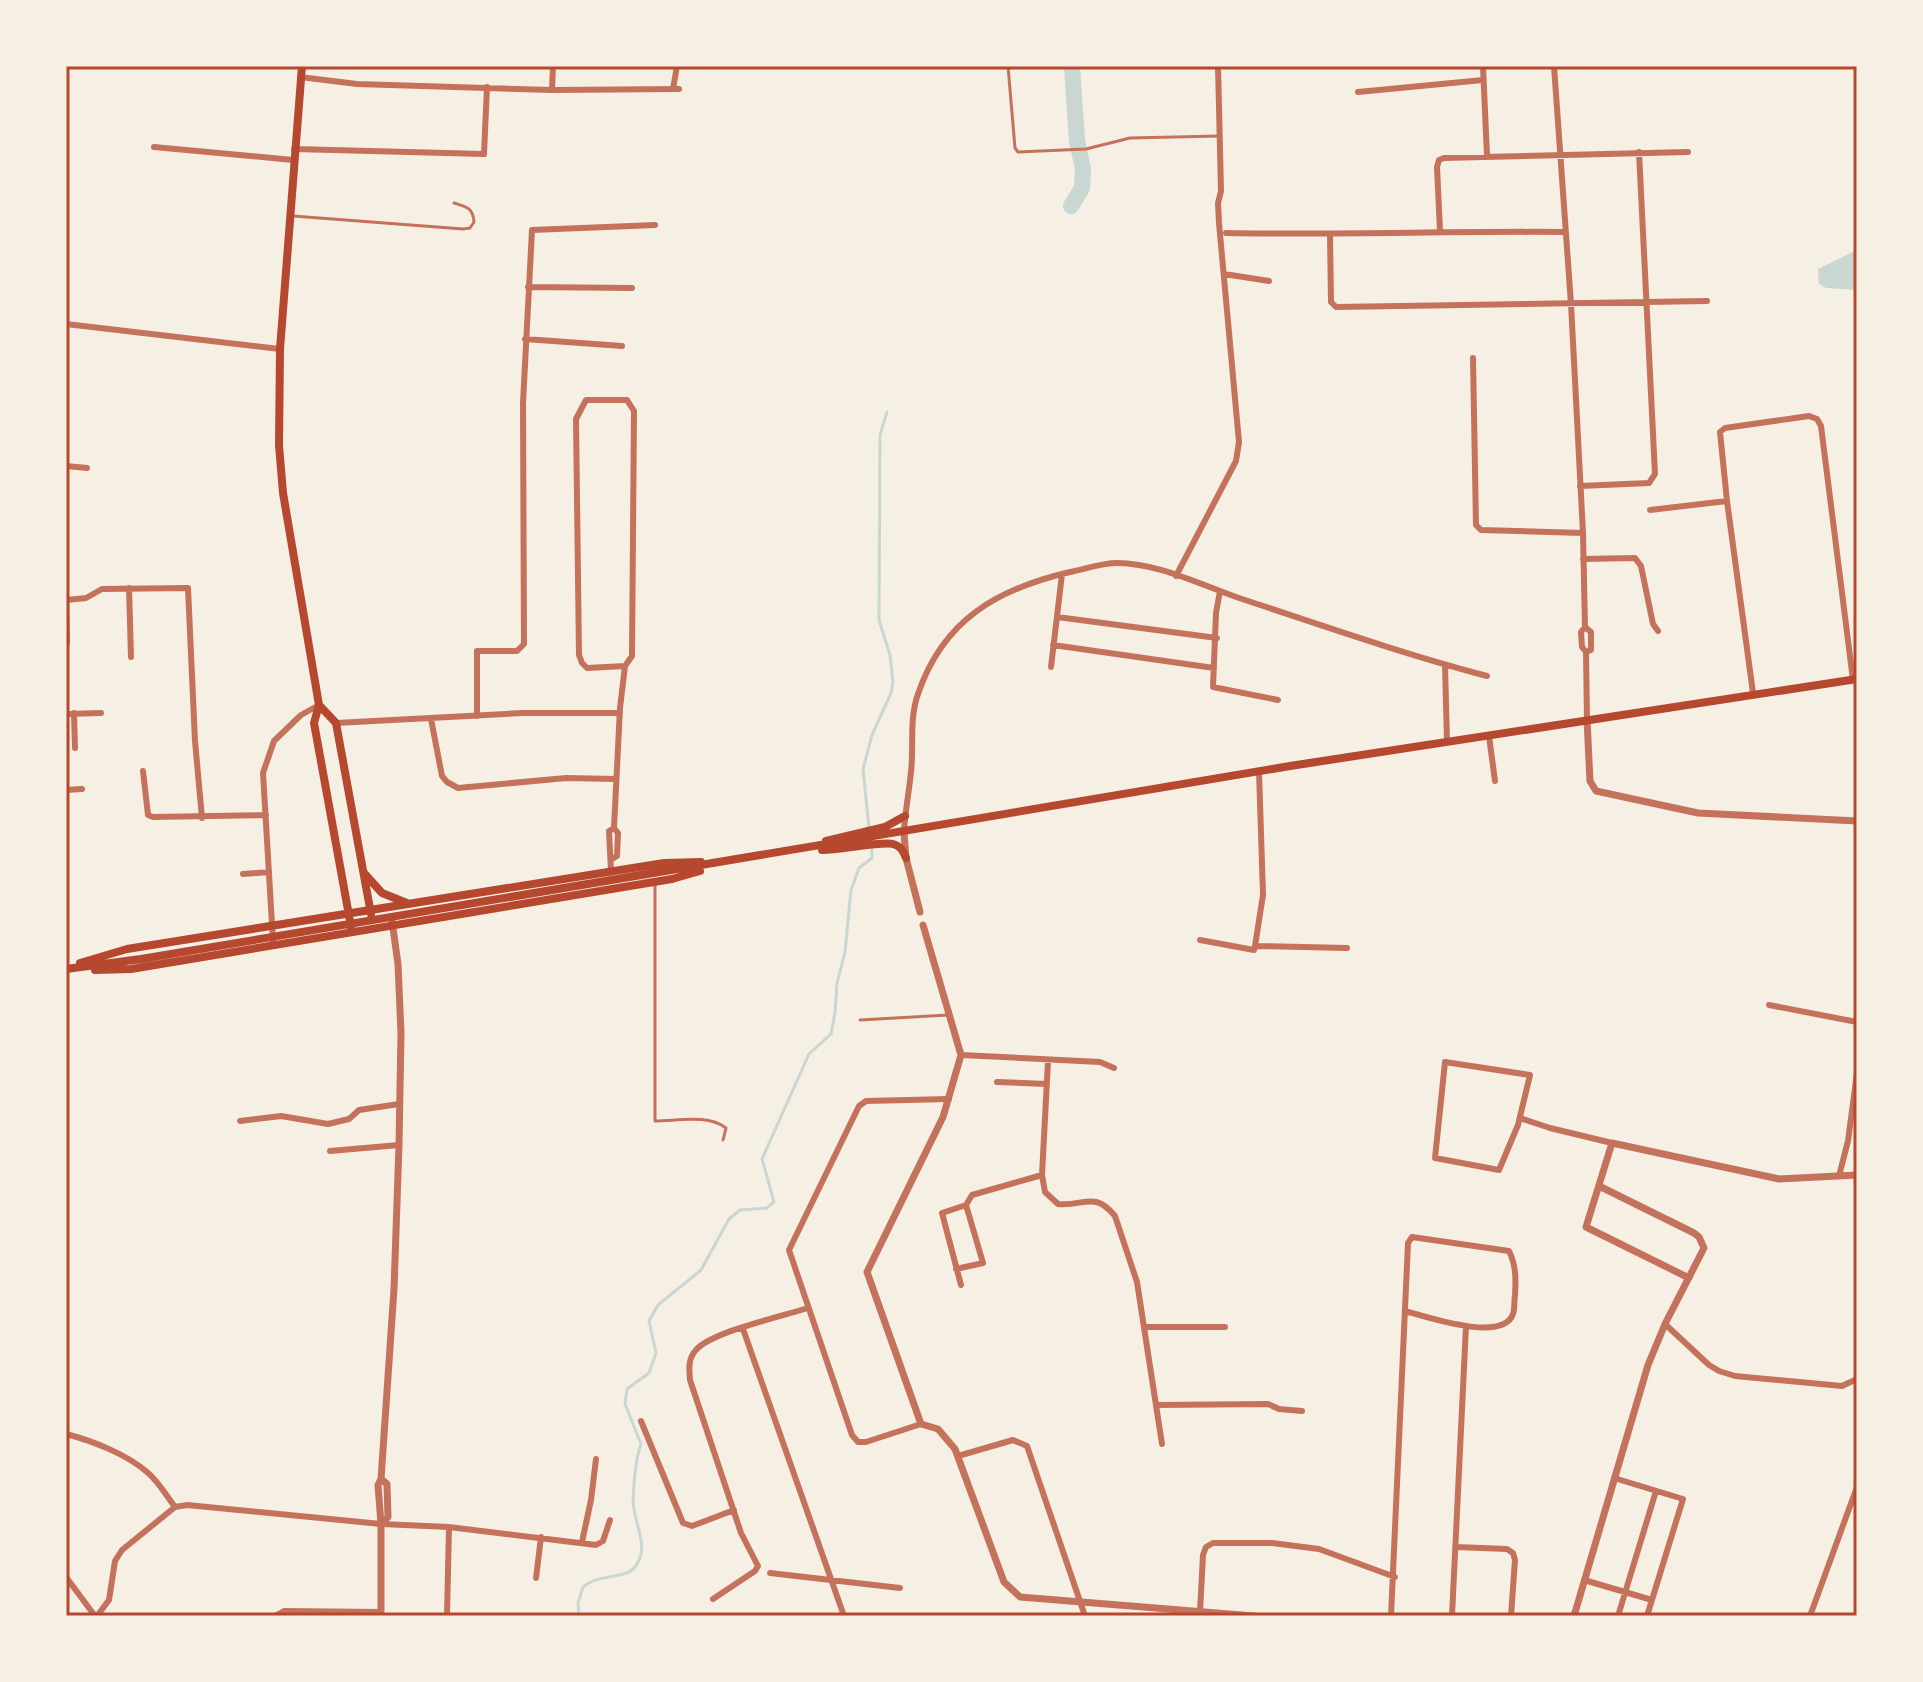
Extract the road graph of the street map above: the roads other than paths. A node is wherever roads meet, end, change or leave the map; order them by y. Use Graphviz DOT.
graph roads {
  1 [pos="302,66"];
  2 [pos="553,66"];
  3 [pos="677,66"];
  4 [pos="1008,66"];
  5 [pos="1218,66"];
  6 [pos="1483,66"];
  7 [pos="1554,66"];
  8 [pos="300,77"];
  9 [pos="1483,80"];
  10 [pos="487,87"];
  11 [pos="552,90"];
  12 [pos="1358,92"];
  13 [pos="1219,136"];
  14 [pos="154,147"];
  15 [pos="294,149"];
  16 [pos="1639,152"];
  17 [pos="1688,152"];
  18 [pos="1559,153"];
  19 [pos="1487,156"];
  20 [pos="293,160"];
  21 [pos="454,203"];
  22 [pos="289,216"];
  23 [pos="655,225"];
  24 [pos="1440,231"];
  25 [pos="1565,232"];
  26 [pos="1226,233"];
  27 [pos="1330,235"];
  28 [pos="1224,274"];
  29 [pos="1269,281"];
  30 [pos="528,287"];
  31 [pos="632,288"];
  32 [pos="1707,301"];
  33 [pos="1648,302"];
  34 [pos="1571,304"];
  35 [pos="66,324"];
  36 [pos="525,339"];
  37 [pos="622,346"];
  38 [pos="280,349"];
  39 [pos="1473,358"];
  40 [pos="66,466"];
  41 [pos="87,468"];
  42 [pos="1580,486"];
  43 [pos="1727,501"];
  44 [pos="1650,510"];
  45 [pos="1583,533"];
  46 [pos="1583,559"];
  47 [pos="1062,574"];
  48 [pos="1176,576"];
  49 [pos="129,588"];
  50 [pos="1220,591"];
  51 [pos="66,601"];
  52 [pos="1057,617"];
  53 [pos="1658,631"];
  54 [pos="1217,638"];
  55 [pos="67,643"];
  56 [pos="1053,645"];
  57 [pos="131,657"];
  58 [pos="1445,665"];
  59 [pos="625,666"];
  60 [pos="1051,667"];
  61 [pos="1214,668"];
  62 [pos="1487,676"];
  63 [pos="1855,680"];
  64 [pos="1753,693"];
  65 [pos="1278,700"];
  66 [pos="319,705"];
  67 [pos="101,713"];
  68 [pos="620,713"];
  69 [pos="70,714"];
  70 [pos="477,716"];
  71 [pos="431,719"];
  72 [pos="1587,720"];
  73 [pos="336,723"];
  74 [pos="1489,736"];
  75 [pos="1447,742"];
  76 [pos="75,748"];
  77 [pos="143,771"];
  78 [pos="1259,771"];
  79 [pos="616,779"];
  80 [pos="1495,781"];
  81 [pos="82,789"];
  82 [pos="66,790"];
  83 [pos="266,815"];
  84 [pos="905,816"];
  85 [pos="202,818"];
  86 [pos="1857,821"];
  87 [pos="904,833"];
  88 [pos="881,836"];
  89 [pos="845,843"];
  90 [pos="787,852"];
  91 [pos="906,858"];
  92 [pos="734,861"];
  93 [pos="362,868"];
  94 [pos="611,871"];
  95 [pos="269,872"];
  96 [pos="243,874"];
  97 [pos="655,882"];
  98 [pos="513,887"];
  99 [pos="483,892"];
  100 [pos="413,904"];
  101 [pos="516,904"];
  102 [pos="390,907"];
  103 [pos="485,909"];
  104 [pos="370,910"];
  105 [pos="920,912"];
  106 [pos="349,914"];
  107 [pos="307,921"];
  108 [pos="393,925"];
  109 [pos="923,925"];
  110 [pos="272,926"];
  111 [pos="373,929"];
  112 [pos="352,932"];
  113 [pos="311,940"];
  114 [pos="1200,940"];
  115 [pos="273,946"];
  116 [pos="1255,946"];
  117 [pos="1347,948"];
  118 [pos="66,969"];
  119 [pos="1769,1005"];
  120 [pos="950,1015"];
  121 [pos="860,1020"];
  122 [pos="1857,1022"];
  123 [pos="961,1055"];
  124 [pos="1048,1061"];
  125 [pos="1114,1068"];
  126 [pos="1857,1073"];
  127 [pos="997,1082"];
  128 [pos="1047,1084"];
  129 [pos="949,1099"];
  130 [pos="399,1104"];
  131 [pos="1520,1118"];
  132 [pos="240,1121"];
  133 [pos="723,1140"];
  134 [pos="1612,1143"];
  135 [pos="399,1145"];
  136 [pos="330,1151"];
  137 [pos="1042,1175"];
  138 [pos="1857,1175"];
  139 [pos="1839,1176"];
  140 [pos="1599,1186"];
  141 [pos="966,1205"];
  142 [pos="956,1269"];
  143 [pos="1689,1278"];
  144 [pos="961,1285"];
  145 [pos="808,1308"];
  146 [pos="1405,1311"];
  147 [pos="1665,1324"];
  148 [pos="1466,1326"];
  149 [pos="1144,1327"];
  150 [pos="1225,1327"];
  151 [pos="743,1329"];
  152 [pos="1857,1379"];
  153 [pos="1157,1405"];
  154 [pos="1302,1411"];
  155 [pos="641,1421"];
  156 [pos="921,1424"];
  157 [pos="66,1434"];
  158 [pos="1162,1444"];
  159 [pos="958,1456"];
  160 [pos="596,1459"];
  161 [pos="1614,1478"];
  162 [pos="1857,1487"];
  163 [pos="1656,1491"];
  164 [pos="175,1507"];
  165 [pos="734,1510"];
  166 [pos="610,1520"];
  167 [pos="381,1524"];
  168 [pos="449,1527"];
  169 [pos="541,1537"];
  170 [pos="582,1542"];
  171 [pos="1456,1547"];
  172 [pos="770,1573"];
  173 [pos="66,1577"];
  174 [pos="1395,1577"];
  175 [pos="536,1578"];
  176 [pos="1584,1580"];
  177 [pos="831,1581"];
  178 [pos="900,1588"];
  179 [pos="1626,1592"];
  180 [pos="713,1599"];
  181 [pos="1652,1600"];
  182 [pos="1080,1602"];
  183 [pos="1200,1612"];
  184 [pos="381,1614"];
  185 [pos="96,1616"];
  186 [pos="275,1616"];
  187 [pos="447,1616"];
  188 [pos="844,1616"];
  189 [pos="1085,1616"];
  190 [pos="1254,1616"];
  191 [pos="1391,1616"];
  192 [pos="1452,1616"];
  193 [pos="1511,1616"];
  194 [pos="1574,1616"];
  195 [pos="1618,1616"];
  196 [pos="1647,1616"];
  197 [pos="1810,1616"];
  1 -- 8 [label="main road"];
  2 -- 11 [label="street"];
  3 -- 11 [label="street"];
  4 -- 13 [label="lane"];
  5 -- 13 [label="street"];
  6 -- 9 [label="street"];
  7 -- 18 [label="street"];
  8 -- 10 [label="street"];
  8 -- 15 [label="main road"];
  9 -- 12 [label="street"];
  9 -- 19 [label="street"];
  10 -- 11 [label="street"];
  10 -- 15 [label="street"];
  13 -- 28 [label="street"];
  14 -- 20 [label="street"];
  15 -- 20 [label="main road"];
  16 -- 17 [label="street"];
  16 -- 18 [label="street"];
  16 -- 33 [label="street"];
  18 -- 19 [label="street"];
  18 -- 25 [label="street"];
  19 -- 24 [label="street"];
  20 -- 22 [label="main road"];
  21 -- 22 [label="lane"];
  22 -- 38 [label="main road"];
  23 -- 30 [label="street"];
  24 -- 25 [label="street"];
  24 -- 27 [label="street"];
  25 -- 34 [label="street"];
  26 -- 27 [label="street"];
  27 -- 34 [label="street"];
  28 -- 29 [label="street"];
  28 -- 48 [label="street"];
  30 -- 31 [label="street"];
  30 -- 36 [label="street"];
  32 -- 33 [label="street"];
  33 -- 34 [label="street"];
  33 -- 42 [label="street"];
  34 -- 42 [label="street"];
  35 -- 38 [label="street"];
  36 -- 37 [label="street"];
  36 -- 70 [label="street"];
  38 -- 66 [label="main road"];
  39 -- 45 [label="street"];
  40 -- 41 [label="street"];
  42 -- 45 [label="street"];
  43 -- 44 [label="street"];
  43 -- 63 [label="street"];
  43 -- 64 [label="street"];
  45 -- 46 [label="street"];
  46 -- 53 [label="street"];
  46 -- 72 [label="street"];
  47 -- 48 [label="street"];
  47 -- 52 [label="street"];
  47 -- 84 [label="street"];
  48 -- 50 [label="street"];
  49 -- 51 [label="street"];
  49 -- 57 [label="street"];
  49 -- 85 [label="street"];
  50 -- 54 [label="street"];
  50 -- 58 [label="street"];
  51 -- 55 [label="street"];
  52 -- 54 [label="street"];
  52 -- 56 [label="street"];
  54 -- 61 [label="street"];
  56 -- 60 [label="street"];
  56 -- 61 [label="street"];
  58 -- 62 [label="street"];
  58 -- 75 [label="street"];
  59 -- 59 [label="street"];
  59 -- 68 [label="street"];
  61 -- 65 [label="street"];
  63 -- 64 [label="main road"];
  64 -- 72 [label="main road"];
  66 -- 73 [label="main road"];
  66 -- 83 [label="street"];
  66 -- 106 [label="main road"];
  67 -- 69 [label="street"];
  68 -- 70 [label="street"];
  68 -- 79 [label="street"];
  69 -- 76 [label="street"];
  70 -- 71 [label="street"];
  71 -- 73 [label="street"];
  71 -- 79 [label="street"];
  72 -- 74 [label="main road"];
  72 -- 86 [label="street"];
  73 -- 93 [label="main road"];
  74 -- 75 [label="main road"];
  74 -- 80 [label="street"];
  75 -- 78 [label="main road"];
  77 -- 85 [label="street"];
  78 -- 87 [label="main road"];
  78 -- 116 [label="street"];
  79 -- 94 [label="street"];
  81 -- 82 [label="street"];
  83 -- 85 [label="street"];
  83 -- 95 [label="street"];
  84 -- 87 [label="street"];
  84 -- 88 [label="main road"];
  87 -- 88 [label="main road"];
  87 -- 91 [label="street"];
  88 -- 89 [label="main road"];
  88 -- 91 [label="main road"];
  89 -- 90 [label="main road"];
  89 -- 90 [label="main road"];
  90 -- 92 [label="main road"];
  91 -- 105 [label="street"];
  92 -- 94 [label="main road"];
  92 -- 97 [label="main road"];
  92 -- 118 [label="main road"];
  93 -- 100 [label="main road"];
  93 -- 104 [label="main road"];
  94 -- 98 [label="main road"];
  95 -- 96 [label="street"];
  95 -- 110 [label="street"];
  97 -- 101 [label="main road"];
  97 -- 133 [label="lane"];
  98 -- 99 [label="main road"];
  98 -- 101 [label="main road"];
  99 -- 100 [label="main road"];
  99 -- 103 [label="main road"];
  100 -- 102 [label="main road"];
  101 -- 103 [label="main road"];
  102 -- 104 [label="main road"];
  102 -- 108 [label="street"];
  103 -- 108 [label="main road"];
  104 -- 106 [label="main road"];
  104 -- 111 [label="main road"];
  106 -- 107 [label="main road"];
  106 -- 112 [label="main road"];
  107 -- 110 [label="main road"];
  107 -- 113 [label="main road"];
  108 -- 111 [label="main road"];
  108 -- 130 [label="street"];
  109 -- 120 [label="street"];
  110 -- 115 [label="street"];
  110 -- 118 [label="main road"];
  111 -- 112 [label="main road"];
  112 -- 113 [label="main road"];
  113 -- 115 [label="main road"];
  114 -- 116 [label="street"];
  115 -- 118 [label="main road"];
  116 -- 117 [label="street"];
  119 -- 122 [label="street"];
  120 -- 121 [label="lane"];
  120 -- 123 [label="street"];
  123 -- 124 [label="street"];
  123 -- 129 [label="street"];
  124 -- 125 [label="street"];
  124 -- 128 [label="street"];
  126 -- 139 [label="street"];
  127 -- 128 [label="street"];
  128 -- 137 [label="street"];
  129 -- 145 [label="street"];
  129 -- 156 [label="street"];
  130 -- 132 [label="street"];
  130 -- 135 [label="street"];
  131 -- 131 [label="street"];
  131 -- 134 [label="street"];
  134 -- 139 [label="street"];
  134 -- 140 [label="street"];
  135 -- 136 [label="street"];
  135 -- 167 [label="street"];
  137 -- 141 [label="street"];
  137 -- 149 [label="street"];
  138 -- 139 [label="street"];
  140 -- 143 [label="street"];
  140 -- 143 [label="street"];
  141 -- 142 [label="street"];
  141 -- 142 [label="street"];
  142 -- 144 [label="street"];
  143 -- 147 [label="street"];
  145 -- 151 [label="street"];
  145 -- 156 [label="street"];
  146 -- 148 [label="street"];
  146 -- 148 [label="street"];
  146 -- 174 [label="street"];
  147 -- 152 [label="street"];
  147 -- 161 [label="street"];
  148 -- 171 [label="street"];
  149 -- 150 [label="street"];
  149 -- 153 [label="street"];
  151 -- 165 [label="street"];
  151 -- 177 [label="street"];
  153 -- 154 [label="street"];
  153 -- 158 [label="street"];
  155 -- 165 [label="street"];
  156 -- 159 [label="street"];
  157 -- 164 [label="street"];
  159 -- 182 [label="street"];
  159 -- 182 [label="street"];
  160 -- 170 [label="street"];
  161 -- 163 [label="street"];
  161 -- 176 [label="street"];
  162 -- 197 [label="street"];
  163 -- 179 [label="street"];
  163 -- 181 [label="street"];
  164 -- 167 [label="street"];
  164 -- 185 [label="street"];
  165 -- 180 [label="street"];
  166 -- 170 [label="street"];
  167 -- 168 [label="street"];
  167 -- 184 [label="street"];
  168 -- 169 [label="street"];
  168 -- 187 [label="street"];
  169 -- 170 [label="street"];
  169 -- 175 [label="street"];
  171 -- 192 [label="street"];
  171 -- 193 [label="street"];
  172 -- 177 [label="street"];
  173 -- 185 [label="street"];
  174 -- 183 [label="street"];
  174 -- 191 [label="street"];
  176 -- 179 [label="street"];
  176 -- 194 [label="street"];
  177 -- 178 [label="street"];
  177 -- 188 [label="street"];
  179 -- 181 [label="street"];
  179 -- 195 [label="street"];
  181 -- 196 [label="street"];
  182 -- 183 [label="street"];
  182 -- 189 [label="street"];
  183 -- 190 [label="street"];
  184 -- 186 [label="street"];
}
